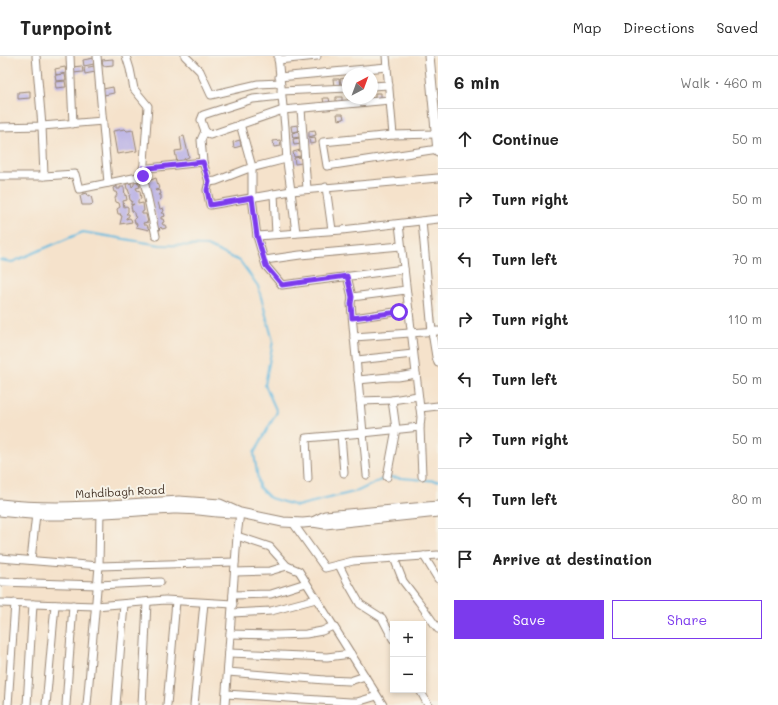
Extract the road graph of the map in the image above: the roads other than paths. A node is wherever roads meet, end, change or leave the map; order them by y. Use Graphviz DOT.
graph roads {
  1 [pos="36,56"];
  2 [pos="70,56"];
  3 [pos="98,56"];
  4 [pos="126,56"];
  5 [pos="317,56"];
  6 [pos="386,56"];
  7 [pos="429,56"];
  8 [pos="190,57"];
  9 [pos="278,58"];
  10 [pos="387,67"];
  11 [pos="280,80"];
  12 [pos="389,85"];
  13 [pos="378,86"];
  14 [pos="342,89"];
  15 [pos="281,94"];
  16 [pos="390,100"];
  17 [pos="301,109"];
  18 [pos="283,110"];
  19 [pos="103,121"];
  20 [pos="73,124"];
  21 [pos="240,124"];
  22 [pos="42,126"];
  23 [pos="0,127"];
  24 [pos="205,131"];
  25 [pos="436,134"];
  26 [pos="393,135"];
  27 [pos="438,150"];
  28 [pos="286,159"];
  29 [pos="203,162"];
  30 [pos="252,167"];
  31 [pos="143,172"];
  32 [pos="0,176"];
  33 [pos="44,176"];
  34 [pos="438,178"];
  35 [pos="209,182"];
  36 [pos="108,183"];
  37 [pos="326,187"];
  38 [pos="307,190"];
  39 [pos="291,191"];
  40 [pos="274,194"];
  41 [pos="252,198"];
  42 [pos="438,219"];
  43 [pos="422,221"];
  44 [pos="399,224"];
  45 [pos="332,230"];
  46 [pos="296,233"];
  47 [pos="276,234"];
  48 [pos="156,236"];
  49 [pos="257,236"];
  50 [pos="401,246"];
  51 [pos="265,260"];
  52 [pos="404,269"];
  53 [pos="347,276"];
  54 [pos="406,290"];
  55 [pos="352,297"];
  56 [pos="408,310"];
  57 [pos="352,318"];
  58 [pos="435,332"];
  59 [pos="411,333"];
  60 [pos="354,337"];
  61 [pos="413,354"];
  62 [pos="357,360"];
  63 [pos="438,363"];
  64 [pos="416,374"];
  65 [pos="358,380"];
  66 [pos="418,396"];
  67 [pos="392,400"];
  68 [pos="360,401"];
  69 [pos="438,406"];
  70 [pos="420,408"];
  71 [pos="420,427"];
  72 [pos="396,429"];
  73 [pos="363,433"];
  74 [pos="341,435"];
  75 [pos="344,473"];
  76 [pos="367,475"];
  77 [pos="422,476"];
  78 [pos="387,477"];
  79 [pos="308,479"];
  80 [pos="0,504"];
  81 [pos="438,506"];
  82 [pos="100,509"];
  83 [pos="0,511"];
  84 [pos="240,512"];
  85 [pos="438,512"];
  86 [pos="36,514"];
  87 [pos="313,522"];
  88 [pos="293,523"];
  89 [pos="237,536"];
  90 [pos="438,555"];
  91 [pos="424,556"];
  92 [pos="0,558"];
  93 [pos="394,558"];
  94 [pos="31,560"];
  95 [pos="235,562"];
  96 [pos="339,565"];
  97 [pos="99,566"];
  98 [pos="287,566"];
  99 [pos="235,572"];
  100 [pos="438,578"];
  101 [pos="0,582"];
  102 [pos="160,582"];
  103 [pos="306,583"];
  104 [pos="98,585"];
  105 [pos="233,595"];
  106 [pos="316,599"];
  107 [pos="176,601"];
  108 [pos="147,602"];
  109 [pos="0,603"];
  110 [pos="15,603"];
  111 [pos="204,603"];
  112 [pos="33,604"];
  113 [pos="124,604"];
  114 [pos="233,604"];
  115 [pos="55,605"];
  116 [pos="74,605"];
  117 [pos="96,606"];
  118 [pos="232,613"];
  119 [pos="333,626"];
  120 [pos="438,629"];
  121 [pos="390,633"];
  122 [pos="230,634"];
  123 [pos="229,653"];
  124 [pos="351,654"];
  125 [pos="228,672"];
  126 [pos="365,676"];
  127 [pos="422,693"];
  128 [pos="226,694"];
  129 [pos="377,696"];
  130 [pos="338,703"];
  131 [pos="357,704"];
  132 [pos="8,705"];
  133 [pos="27,705"];
  134 [pos="46,705"];
  135 [pos="66,705"];
  136 [pos="87,705"];
  137 [pos="116,705"];
  138 [pos="142,705"];
  139 [pos="167,705"];
  140 [pos="194,705"];
  141 [pos="225,705"];
  142 [pos="383,705"];
  143 [pos="428,705"];
  1 -- 22 [label="street"];
  2 -- 20 [label="street"];
  3 -- 19 [label="street"];
  4 -- 31 [label="street"];
  5 -- 9 [label="street"];
  6 -- 10 [label="street"];
  7 -- 25 [label="street"];
  8 -- 11 [label="street"];
  9 -- 11 [label="street"];
  10 -- 11 [label="street"];
  10 -- 12 [label="street"];
  11 -- 15 [label="street"];
  12 -- 13 [label="street"];
  12 -- 16 [label="street"];
  14 -- 15 [label="street"];
  15 -- 18 [label="street"];
  15 -- 24 [label="street"];
  16 -- 17 [label="street"];
  16 -- 26 [label="street"];
  17 -- 18 [label="street"];
  17 -- 38 [label="street"];
  18 -- 21 [label="street"];
  18 -- 28 [label="street"];
  19 -- 20 [label="street"];
  19 -- 36 [label="street"];
  20 -- 22 [label="street"];
  21 -- 24 [label="street"];
  21 -- 30 [label="street"];
  22 -- 23 [label="street"];
  22 -- 33 [label="street"];
  24 -- 29 [label="street"];
  25 -- 26 [label="street"];
  25 -- 27 [label="street"];
  26 -- 27 [label="street"];
  28 -- 30 [label="street"];
  28 -- 39 [label="street"];
  29 -- 31 [label="street"];
  29 -- 35 [label="street"];
  30 -- 35 [label="street"];
  30 -- 41 [label="street"];
  31 -- 36 [label="street"];
  31 -- 48 [label="street"];
  32 -- 33 [label="street"];
  33 -- 36 [label="street"];
  34 -- 37 [label="street"];
  35 -- 41 [label="street"];
  37 -- 38 [label="street"];
  37 -- 45 [label="street"];
  38 -- 39 [label="street"];
  39 -- 40 [label="street"];
  39 -- 46 [label="street"];
  40 -- 41 [label="street"];
  40 -- 47 [label="street"];
  41 -- 49 [label="street"];
  42 -- 43 [label="street"];
  43 -- 44 [label="street"];
  43 -- 58 [label="street"];
  44 -- 45 [label="street"];
  44 -- 50 [label="street"];
  45 -- 46 [label="street"];
  46 -- 47 [label="street"];
  47 -- 49 [label="street"];
  49 -- 51 [label="street"];
  50 -- 51 [label="street"];
  50 -- 52 [label="street"];
  51 -- 53 [label="street"];
  52 -- 53 [label="street"];
  52 -- 54 [label="street"];
  53 -- 55 [label="street"];
  54 -- 55 [label="street"];
  54 -- 56 [label="street"];
  55 -- 57 [label="street"];
  56 -- 57 [label="street"];
  56 -- 59 [label="street"];
  57 -- 60 [label="street"];
  58 -- 59 [label="street"];
  58 -- 63 [label="street"];
  59 -- 60 [label="street"];
  59 -- 61 [label="street"];
  60 -- 62 [label="street"];
  61 -- 62 [label="street"];
  61 -- 64 [label="street"];
  62 -- 65 [label="street"];
  64 -- 65 [label="street"];
  64 -- 66 [label="street"];
  65 -- 68 [label="street"];
  66 -- 67 [label="street"];
  66 -- 70 [label="street"];
  67 -- 68 [label="street"];
  67 -- 72 [label="street"];
  68 -- 73 [label="street"];
  69 -- 70 [label="street"];
  70 -- 71 [label="street"];
  71 -- 72 [label="street"];
  71 -- 77 [label="street"];
  72 -- 73 [label="street"];
  72 -- 78 [label="street"];
  73 -- 74 [label="street"];
  73 -- 76 [label="street"];
  74 -- 75 [label="street"];
  74 -- 79 [label="street"];
  80 -- 82 [label="street, Mahdibagh Road"];
  81 -- 87 [label="street, Mahdibagh Road"];
  82 -- 84 [label="street, Mahdibagh Road"];
  82 -- 86 [label="street, Mahdibagh Road"];
  82 -- 97 [label="street"];
  83 -- 86 [label="street, Mahdibagh Road"];
  84 -- 88 [label="street, Mahdibagh Road"];
  84 -- 89 [label="street"];
  85 -- 87 [label="street, Mahdibagh Road"];
  86 -- 94 [label="street"];
  87 -- 88 [label="street, Mahdibagh Road"];
  88 -- 96 [label="street"];
  89 -- 95 [label="street"];
  89 -- 98 [label="street"];
  90 -- 91 [label="street"];
  91 -- 93 [label="street"];
  91 -- 100 [label="street"];
  92 -- 94 [label="street"];
  93 -- 96 [label="street"];
  93 -- 120 [label="street"];
  94 -- 97 [label="street"];
  95 -- 97 [label="street"];
  95 -- 99 [label="street"];
  96 -- 121 [label="street"];
  97 -- 104 [label="street"];
  98 -- 99 [label="street"];
  98 -- 103 [label="street"];
  99 -- 105 [label="street"];
  101 -- 104 [label="street"];
  102 -- 104 [label="street"];
  103 -- 105 [label="street"];
  103 -- 106 [label="street"];
  104 -- 117 [label="street"];
  105 -- 114 [label="street"];
  106 -- 118 [label="street"];
  106 -- 119 [label="street"];
  107 -- 108 [label="street"];
  107 -- 111 [label="street"];
  107 -- 139 [label="street"];
  108 -- 113 [label="street"];
  108 -- 138 [label="street"];
  109 -- 110 [label="street"];
  110 -- 112 [label="street"];
  110 -- 132 [label="street"];
  111 -- 114 [label="street"];
  111 -- 140 [label="street"];
  112 -- 115 [label="street"];
  112 -- 133 [label="street"];
  113 -- 117 [label="street"];
  113 -- 137 [label="street"];
  114 -- 118 [label="street"];
  115 -- 116 [label="street"];
  115 -- 134 [label="street"];
  116 -- 117 [label="street"];
  116 -- 135 [label="street"];
  117 -- 136 [label="street"];
  118 -- 122 [label="street"];
  119 -- 122 [label="street"];
  119 -- 124 [label="street"];
  122 -- 123 [label="street"];
  123 -- 124 [label="street"];
  123 -- 125 [label="street"];
  124 -- 126 [label="street"];
  125 -- 126 [label="street"];
  125 -- 128 [label="street"];
  126 -- 129 [label="street"];
  127 -- 143 [label="street"];
  128 -- 130 [label="street"];
  128 -- 141 [label="street"];
  129 -- 131 [label="street"];
  129 -- 142 [label="street"];
  130 -- 131 [label="street"];
}
